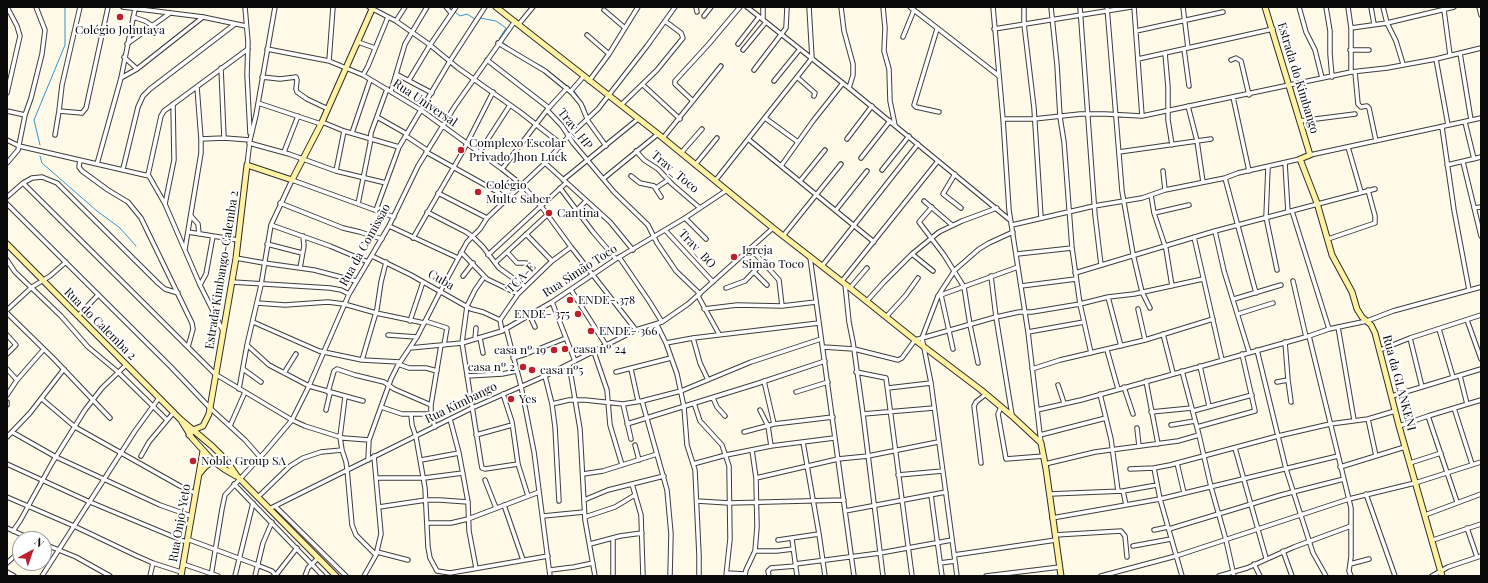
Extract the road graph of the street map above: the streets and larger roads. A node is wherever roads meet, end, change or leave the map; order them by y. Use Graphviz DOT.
graph roads {
  1 [pos="36,7"];
  2 [pos="80,7"];
  3 [pos="108,7"];
  4 [pos="124,7"];
  5 [pos="245,7"];
  6 [pos="275,7"];
  7 [pos="334,7"];
  8 [pos="371,7"];
  9 [pos="405,7"];
  10 [pos="427,7"];
  11 [pos="446,7"];
  12 [pos="456,7"];
  13 [pos="485,7"];
  14 [pos="496,7"];
  15 [pos="533,7"];
  16 [pos="638,7"];
  17 [pos="675,7"];
  18 [pos="696,7"];
  19 [pos="711,7"];
  20 [pos="740,7"];
  21 [pos="747,7"];
  22 [pos="763,7"];
  23 [pos="787,7"];
  24 [pos="809,7"];
  25 [pos="841,7"];
  26 [pos="883,7"];
  27 [pos="910,7"];
  28 [pos="993,7"];
  29 [pos="1024,7"];
  30 [pos="1051,7"];
  31 [pos="1080,7"];
  32 [pos="1131,7"];
  33 [pos="1134,7"];
  34 [pos="1183,7"];
  35 [pos="1265,7"];
  36 [pos="1299,7"];
  37 [pos="1326,7"];
  38 [pos="1348,7"];
  39 [pos="1371,7"];
  40 [pos="1383,7"];
  41 [pos="1454,7"];
  42 [pos="1479,7"];
  43 [pos="7,8"];
  44 [pos="135,9"];
  45 [pos="503,9"];
  46 [pos="1107,9"];
  47 [pos="604,10"];
  48 [pos="914,10"];
  49 [pos="1444,10"];
  50 [pos="697,12"];
  51 [pos="1223,12"];
  52 [pos="170,13"];
  53 [pos="452,13"];
  54 [pos="1080,14"];
  55 [pos="1481,15"];
  56 [pos="388,16"];
  57 [pos="704,16"];
  58 [pos="133,17"];
  59 [pos="203,17"];
  60 [pos="763,20"];
  61 [pos="1052,20"];
  62 [pos="1185,20"];
  63 [pos="396,21"];
  64 [pos="665,21"];
  65 [pos="517,23"];
  66 [pos="1387,23"];
  67 [pos="235,24"];
  68 [pos="1024,24"];
  69 [pos="1374,24"];
  70 [pos="152,26"];
  71 [pos="246,26"];
  72 [pos="625,28"];
  73 [pos="1350,28"];
  74 [pos="994,29"];
  75 [pos="1273,29"];
  76 [pos="938,30"];
  77 [pos="1136,31"];
  78 [pos="412,32"];
  79 [pos="587,35"];
  80 [pos="782,35"];
  81 [pos="903,37"];
  82 [pos="358,42"];
  83 [pos="498,43"];
  84 [pos="127,44"];
  85 [pos="738,44"];
  86 [pos="430,45"];
  87 [pos="374,48"];
  88 [pos="1481,48"];
  89 [pos="248,49"];
  90 [pos="267,49"];
  91 [pos="800,49"];
  92 [pos="1186,49"];
  93 [pos="743,50"];
  94 [pos="1350,50"];
  95 [pos="1369,50"];
  96 [pos="1165,53"];
  97 [pos="1460,53"];
  98 [pos="609,54"];
  99 [pos="1450,55"];
  100 [pos="124,57"];
  101 [pos="812,58"];
  102 [pos="1138,59"];
  103 [pos="1436,59"];
  104 [pos="328,60"];
  105 [pos="486,60"];
  106 [pos="1231,60"];
  107 [pos="450,61"];
  108 [pos="1403,64"];
  109 [pos="721,66"];
  110 [pos="221,68"];
  111 [pos="347,68"];
  112 [pos="136,69"];
  113 [pos="754,70"];
  114 [pos="1353,72"];
  115 [pos="396,74"];
  116 [pos="363,75"];
  117 [pos="584,76"];
  118 [pos="999,76"];
  119 [pos="1332,76"];
  120 [pos="262,77"];
  121 [pos="120,78"];
  122 [pos="474,78"];
  123 [pos="798,78"];
  124 [pos="1322,78"];
  125 [pos="370,80"];
  126 [pos="409,80"];
  127 [pos="589,81"];
  128 [pos="774,81"];
  129 [pos="843,83"];
  130 [pos="642,85"];
  131 [pos="1189,86"];
  132 [pos="1290,86"];
  133 [pos="197,87"];
  134 [pos="567,88"];
  135 [pos="849,88"];
  136 [pos="387,89"];
  137 [pos="391,91"];
  138 [pos="571,91"];
  139 [pos="492,92"];
  140 [pos="7,93"];
  141 [pos="432,93"];
  142 [pos="609,95"];
  143 [pos="1249,95"];
  144 [pos="814,96"];
  145 [pos="1233,98"];
  146 [pos="693,101"];
  147 [pos="258,103"];
  148 [pos="173,104"];
  149 [pos="510,105"];
  150 [pos="621,105"];
  151 [pos="872,106"];
  152 [pos="1188,106"];
  153 [pos="328,109"];
  154 [pos="548,109"];
  155 [pos="422,110"];
  156 [pos="7,111"];
  157 [pos="59,111"];
  158 [pos="1168,111"];
  159 [pos="939,112"];
  160 [pos="249,114"];
  161 [pos="1088,114"];
  162 [pos="1116,114"];
  163 [pos="1355,114"];
  164 [pos="25,115"];
  165 [pos="256,115"];
  166 [pos="1060,115"];
  167 [pos="298,116"];
  168 [pos="1142,116"];
  169 [pos="376,117"];
  170 [pos="765,118"];
  171 [pos="1481,118"];
  172 [pos="587,119"];
  173 [pos="638,119"];
  174 [pos="680,119"];
  175 [pos="1003,119"];
  176 [pos="1034,119"];
  177 [pos="1470,120"];
  178 [pos="890,121"];
  179 [pos="1300,121"];
  180 [pos="1465,122"];
  181 [pos="321,123"];
  182 [pos="536,125"];
  183 [pos="895,125"];
  184 [pos="442,126"];
  185 [pos="1448,126"];
  186 [pos="1442,127"];
  187 [pos="702,129"];
  188 [pos="344,131"];
  189 [pos="352,133"];
  190 [pos="658,134"];
  191 [pos="406,135"];
  192 [pos="55,136"];
  193 [pos="569,136"];
  194 [pos="909,136"];
  195 [pos="224,138"];
  196 [pos="371,138"];
  197 [pos="663,138"];
  198 [pos="717,138"];
  199 [pos="1211,138"];
  200 [pos="201,139"];
  201 [pos="748,139"];
  202 [pos="847,139"];
  203 [pos="7,140"];
  204 [pos="250,140"];
  205 [pos="1197,141"];
  206 [pos="1376,141"];
  207 [pos="798,142"];
  208 [pos="466,144"];
  209 [pos="561,144"];
  210 [pos="918,144"];
  211 [pos="1172,145"];
  212 [pos="19,146"];
  213 [pos="606,146"];
  214 [pos="399,147"];
  215 [pos="1348,147"];
  216 [pos="825,150"];
  217 [pos="426,151"];
  218 [pos="636,151"];
  219 [pos="284,152"];
  220 [pos="1119,152"];
  221 [pos="480,153"];
  222 [pos="681,153"];
  223 [pos="1310,155"];
  224 [pos="1481,157"];
  225 [pos="861,158"];
  226 [pos="1300,159"];
  227 [pos="1474,159"];
  228 [pos="80,160"];
  229 [pos="304,160"];
  230 [pos="588,160"];
  231 [pos="938,161"];
  232 [pos="1462,162"];
  233 [pos="7,163"];
  234 [pos="545,163"];
  235 [pos="1285,163"];
  236 [pos="97,164"];
  237 [pos="695,164"];
  238 [pos="841,164"];
  239 [pos="247,165"];
  240 [pos="1447,165"];
  241 [pos="781,166"];
  242 [pos="1268,167"];
  243 [pos="453,168"];
  244 [pos="123,169"];
  245 [pos="502,169"];
  246 [pos="882,170"];
  247 [pos="336,171"];
  248 [pos="867,171"];
  249 [pos="1163,171"];
  250 [pos="1249,171"];
  251 [pos="955,174"];
  252 [pos="148,175"];
  253 [pos="631,176"];
  254 [pos="364,177"];
  255 [pos="1225,178"];
  256 [pos="603,179"];
  257 [pos="292,180"];
  258 [pos="668,180"];
  259 [pos="565,181"];
  260 [pos="715,181"];
  261 [pos="800,181"];
  262 [pos="1203,182"];
  263 [pos="23,183"];
  264 [pos="386,183"];
  265 [pos="522,185"];
  266 [pos="560,188"];
  267 [pos="656,188"];
  268 [pos="1375,189"];
  269 [pos="726,190"];
  270 [pos="1165,190"];
  271 [pos="1368,190"];
  272 [pos="1362,192"];
  273 [pos="438,193"];
  274 [pos="816,194"];
  275 [pos="1151,195"];
  276 [pos="7,197"];
  277 [pos="661,197"];
  278 [pos="507,199"];
  279 [pos="586,201"];
  280 [pos="924,201"];
  281 [pos="1124,201"];
  282 [pos="280,203"];
  283 [pos="1317,203"];
  284 [pos="7,204"];
  285 [pos="165,204"];
  286 [pos="358,204"];
  287 [pos="1188,205"];
  288 [pos="541,206"];
  289 [pos="1094,206"];
  290 [pos="932,207"];
  291 [pos="1481,207"];
  292 [pos="700,208"];
  293 [pos="961,208"];
  294 [pos="997,208"];
  295 [pos="1474,208"];
  296 [pos="376,210"];
  297 [pos="836,210"];
  298 [pos="576,211"];
  299 [pos="1292,211"];
  300 [pos="427,212"];
  301 [pos="1068,212"];
  302 [pos="1288,212"];
  303 [pos="1154,213"];
  304 [pos="547,215"];
  305 [pos="191,216"];
  306 [pos="394,217"];
  307 [pos="487,218"];
  308 [pos="685,218"];
  309 [pos="1041,218"];
  310 [pos="1266,218"];
  311 [pos="1010,220"];
  312 [pos="271,225"];
  313 [pos="854,225"];
  314 [pos="952,225"];
  315 [pos="1012,225"];
  316 [pos="1237,225"];
  317 [pos="389,226"];
  318 [pos="773,228"];
  319 [pos="665,230"];
  320 [pos="1215,231"];
  321 [pos="188,232"];
  322 [pos="1013,232"];
  323 [pos="199,234"];
  324 [pos="526,234"];
  325 [pos="213,236"];
  326 [pos="303,236"];
  327 [pos="783,236"];
  328 [pos="1481,236"];
  329 [pos="473,237"];
  330 [pos="654,237"];
  331 [pos="1194,237"];
  332 [pos="412,238"];
  333 [pos="931,238"];
  334 [pos="382,239"];
  335 [pos="706,239"];
  336 [pos="1328,239"];
  337 [pos="238,240"];
  338 [pos="874,242"];
  339 [pos="7,244"];
  340 [pos="267,244"];
  341 [pos="1165,245"];
  342 [pos="571,247"];
  343 [pos="1072,248"];
  344 [pos="751,249"];
  345 [pos="185,250"];
  346 [pos="633,250"];
  347 [pos="461,252"];
  348 [pos="507,252"];
  349 [pos="302,253"];
  350 [pos="912,254"];
  351 [pos="1017,254"];
  352 [pos="1133,254"];
  353 [pos="488,255"];
  354 [pos="372,256"];
  355 [pos="810,257"];
  356 [pos="236,258"];
  357 [pos="458,258"];
  358 [pos="618,258"];
  359 [pos="7,260"];
  360 [pos="552,261"];
  361 [pos="66,262"];
  362 [pos="368,262"];
  363 [pos="386,262"];
  364 [pos="763,262"];
  365 [pos="264,263"];
  366 [pos="473,263"];
  367 [pos="495,263"];
  368 [pos="526,263"];
  369 [pos="1102,265"];
  370 [pos="822,266"];
  371 [pos="1018,266"];
  372 [pos="300,268"];
  373 [pos="867,268"];
  374 [pos="955,270"];
  375 [pos="1277,270"];
  376 [pos="933,271"];
  377 [pos="754,272"];
  378 [pos="1075,273"];
  379 [pos="593,275"];
  380 [pos="462,276"];
  381 [pos="991,276"];
  382 [pos="484,277"];
  383 [pos="918,278"];
  384 [pos="1076,279"];
  385 [pos="43,280"];
  386 [pos="1203,280"];
  387 [pos="356,281"];
  388 [pos="1293,281"];
  389 [pos="232,282"];
  390 [pos="423,282"];
  391 [pos="713,282"];
  392 [pos="846,284"];
  393 [pos="200,285"];
  394 [pos="261,285"];
  395 [pos="767,285"];
  396 [pos="1281,285"];
  397 [pos="524,286"];
  398 [pos="1020,286"];
  399 [pos="1172,286"];
  400 [pos="32,287"];
  401 [pos="964,287"];
  402 [pos="1481,287"];
  403 [pos="726,288"];
  404 [pos="571,290"];
  405 [pos="1469,290"];
  406 [pos="440,292"];
  407 [pos="1142,292"];
  408 [pos="178,293"];
  409 [pos="1256,293"];
  410 [pos="98,294"];
  411 [pos="349,294"];
  412 [pos="518,294"];
  413 [pos="699,295"];
  414 [pos="939,295"];
  415 [pos="1108,296"];
  416 [pos="1234,299"];
  417 [pos="867,301"];
  418 [pos="552,302"];
  419 [pos="816,302"];
  420 [pos="257,303"];
  421 [pos="1273,303"];
  422 [pos="344,304"];
  423 [pos="1080,304"];
  424 [pos="467,306"];
  425 [pos="782,306"];
  426 [pos="1150,308"];
  427 [pos="704,309"];
  428 [pos="1138,309"];
  429 [pos="7,312"];
  430 [pos="1025,312"];
  431 [pos="376,313"];
  432 [pos="529,314"];
  433 [pos="1238,314"];
  434 [pos="1481,315"];
  435 [pos="78,316"];
  436 [pos="886,317"];
  437 [pos="996,317"];
  438 [pos="410,320"];
  439 [pos="500,320"];
  440 [pos="1213,320"];
  441 [pos="1466,320"];
  442 [pos="1367,321"];
  443 [pos="253,322"];
  444 [pos="425,322"];
  445 [pos="662,322"];
  446 [pos="1084,322"];
  447 [pos="819,323"];
  448 [pos="657,325"];
  449 [pos="970,325"];
  450 [pos="536,327"];
  451 [pos="1338,327"];
  452 [pos="476,328"];
  453 [pos="506,328"];
  454 [pos="1329,329"];
  455 [pos="1439,329"];
  456 [pos="636,330"];
  457 [pos="502,331"];
  458 [pos="949,331"];
  459 [pos="223,332"];
  460 [pos="1028,332"];
  461 [pos="719,334"];
  462 [pos="1163,334"];
  463 [pos="7,335"];
  464 [pos="388,335"];
  465 [pos="1308,336"];
  466 [pos="417,337"];
  467 [pos="480,338"];
  468 [pos="566,338"];
  469 [pos="693,338"];
  470 [pos="922,338"];
  471 [pos="1410,338"];
  472 [pos="474,339"];
  473 [pos="821,339"];
  474 [pos="915,340"];
  475 [pos="1145,340"];
  476 [pos="1285,342"];
  477 [pos="462,343"];
  478 [pos="666,343"];
  479 [pos="247,345"];
  480 [pos="442,345"];
  481 [pos="606,345"];
  482 [pos="923,346"];
  483 [pos="1121,346"];
  484 [pos="188,347"];
  485 [pos="823,347"];
  486 [pos="410,348"];
  487 [pos="44,349"];
  488 [pos="854,349"];
  489 [pos="953,349"];
  490 [pos="1106,350"];
  491 [pos="1257,350"];
  492 [pos="1380,350"];
  493 [pos="323,352"];
  494 [pos="594,352"];
  495 [pos="1249,352"];
  496 [pos="483,353"];
  497 [pos="1091,353"];
  498 [pos="7,354"];
  499 [pos="296,354"];
  500 [pos="1242,354"];
  501 [pos="513,358"];
  502 [pos="671,358"];
  503 [pos="1481,359"];
  504 [pos="362,360"];
  505 [pos="1222,360"];
  506 [pos="575,361"];
  507 [pos="825,361"];
  508 [pos="399,363"];
  509 [pos="978,363"];
  510 [pos="569,364"];
  511 [pos="126,365"];
  512 [pos="1200,366"];
  513 [pos="631,368"];
  514 [pos="7,369"];
  515 [pos="64,369"];
  516 [pos="242,369"];
  517 [pos="1032,369"];
  518 [pos="1481,369"];
  519 [pos="437,371"];
  520 [pos="517,371"];
  521 [pos="1182,371"];
  522 [pos="118,372"];
  523 [pos="616,372"];
  524 [pos="856,372"];
  525 [pos="284,373"];
  526 [pos="1173,373"];
  527 [pos="215,374"];
  528 [pos="467,376"];
  529 [pos="545,376"];
  530 [pos="1460,376"];
  531 [pos="1453,378"];
  532 [pos="17,380"];
  533 [pos="708,380"];
  534 [pos="764,380"];
  535 [pos="1288,380"];
  536 [pos="1146,381"];
  537 [pos="261,382"];
  538 [pos="828,382"];
  539 [pos="1277,382"];
  540 [pos="931,383"];
  541 [pos="1058,384"];
  542 [pos="388,385"];
  543 [pos="309,386"];
  544 [pos="521,386"];
  545 [pos="1124,387"];
  546 [pos="1422,387"];
  547 [pos="888,388"];
  548 [pos="239,389"];
  549 [pos="1118,389"];
  550 [pos="680,391"];
  551 [pos="245,392"];
  552 [pos="329,392"];
  553 [pos="796,392"];
  554 [pos="504,394"];
  555 [pos="986,394"];
  556 [pos="1100,394"];
  557 [pos="7,395"];
  558 [pos="1252,395"];
  559 [pos="345,396"];
  560 [pos="1392,396"];
  561 [pos="42,398"];
  562 [pos="159,398"];
  563 [pos="713,398"];
  564 [pos="93,399"];
  565 [pos="575,400"];
  566 [pos="1481,400"];
  567 [pos="363,401"];
  568 [pos="640,401"];
  569 [pos="7,402"];
  570 [pos="609,402"];
  571 [pos="1291,402"];
  572 [pos="694,403"];
  573 [pos="1064,403"];
  574 [pos="552,404"];
  575 [pos="623,404"];
  576 [pos="1467,404"];
  577 [pos="430,405"];
  578 [pos="7,406"];
  579 [pos="1209,406"];
  580 [pos="153,407"];
  581 [pos="684,407"];
  582 [pos="1001,407"];
  583 [pos="210,408"];
  584 [pos="381,408"];
  585 [pos="472,408"];
  586 [pos="934,408"];
  587 [pos="1454,408"];
  588 [pos="1192,409"];
  589 [pos="326,410"];
  590 [pos="760,410"];
  591 [pos="1037,410"];
  592 [pos="1395,411"];
  593 [pos="174,412"];
  594 [pos="890,412"];
  595 [pos="1152,412"];
  596 [pos="431,414"];
  597 [pos="863,414"];
  598 [pos="1133,414"];
  599 [pos="411,415"];
  600 [pos="725,416"];
  601 [pos="1012,416"];
  602 [pos="1428,416"];
  603 [pos="833,417"];
  604 [pos="110,418"];
  605 [pos="180,418"];
  606 [pos="646,418"];
  607 [pos="1106,418"];
  608 [pos="450,419"];
  609 [pos="1368,419"];
  610 [pos="166,420"];
  611 [pos="292,420"];
  612 [pos="1354,420"];
  613 [pos="1195,421"];
  614 [pos="205,424"];
  615 [pos="627,424"];
  616 [pos="774,424"];
  617 [pos="1330,424"];
  618 [pos="512,425"];
  619 [pos="1171,425"];
  620 [pos="230,426"];
  621 [pos="768,426"];
  622 [pos="1399,426"];
  623 [pos="75,427"];
  624 [pos="435,427"];
  625 [pos="1197,427"];
  626 [pos="1138,428"];
  627 [pos="194,430"];
  628 [pos="12,432"];
  629 [pos="744,432"];
  630 [pos="189,435"];
  631 [pos="476,435"];
  632 [pos="1040,435"];
  633 [pos="1199,435"];
  634 [pos="1278,436"];
  635 [pos="7,437"];
  636 [pos="340,437"];
  637 [pos="416,437"];
  638 [pos="204,438"];
  639 [pos="834,438"];
  640 [pos="631,439"];
  641 [pos="369,440"];
  642 [pos="803,442"];
  643 [pos="938,442"];
  644 [pos="1041,443"];
  645 [pos="635,444"];
  646 [pos="1158,444"];
  647 [pos="770,446"];
  648 [pos="1139,446"];
  649 [pos="1405,447"];
  650 [pos="1235,448"];
  651 [pos="342,450"];
  652 [pos="752,450"];
  653 [pos="895,450"];
  654 [pos="1113,450"];
  655 [pos="203,451"];
  656 [pos="120,453"];
  657 [pos="1441,453"];
  658 [pos="459,454"];
  659 [pos="657,454"];
  660 [pos="726,455"];
  661 [pos="1204,455"];
  662 [pos="141,456"];
  663 [pos="374,456"];
  664 [pos="868,456"];
  665 [pos="1044,456"];
  666 [pos="1338,456"];
  667 [pos="1376,456"];
  668 [pos="56,457"];
  669 [pos="260,457"];
  670 [pos="838,459"];
  671 [pos="226,460"];
  672 [pos="368,460"];
  673 [pos="421,460"];
  674 [pos="638,460"];
  675 [pos="213,461"];
  676 [pos="1481,462"];
  677 [pos="981,463"];
  678 [pos="1177,463"];
  679 [pos="1410,463"];
  680 [pos="7,464"];
  681 [pos="518,464"];
  682 [pos="693,464"];
  683 [pos="1045,464"];
  684 [pos="1472,464"];
  685 [pos="622,465"];
  686 [pos="807,466"];
  687 [pos="1340,466"];
  688 [pos="221,467"];
  689 [pos="1154,468"];
  690 [pos="347,469"];
  691 [pos="1130,469"];
  692 [pos="1286,470"];
  693 [pos="942,471"];
  694 [pos="1447,472"];
  695 [pos="463,473"];
  696 [pos="200,474"];
  697 [pos="584,474"];
  698 [pos="898,475"];
  699 [pos="664,476"];
  700 [pos="238,478"];
  701 [pos="377,478"];
  702 [pos="424,478"];
  703 [pos="756,478"];
  704 [pos="1344,478"];
  705 [pos="104,479"];
  706 [pos="1243,479"];
  707 [pos="42,480"];
  708 [pos="485,480"];
  709 [pos="1415,483"];
  710 [pos="234,484"];
  711 [pos="632,484"];
  712 [pos="1156,485"];
  713 [pos="1211,487"];
  714 [pos="1118,491"];
  715 [pos="1123,491"];
  716 [pos="539,492"];
  717 [pos="946,492"];
  718 [pos="1293,492"];
  719 [pos="195,493"];
  720 [pos="1184,493"];
  721 [pos="1050,494"];
  722 [pos="1366,494"];
  723 [pos="1481,494"];
  724 [pos="635,495"];
  725 [pos="930,495"];
  726 [pos="528,496"];
  727 [pos="7,497"];
  728 [pos="258,497"];
  729 [pos="1160,499"];
  730 [pos="1349,499"];
  731 [pos="426,500"];
  732 [pos="584,500"];
  733 [pos="844,500"];
  734 [pos="559,501"];
  735 [pos="697,501"];
  736 [pos="814,501"];
  737 [pos="902,501"];
  738 [pos="90,502"];
  739 [pos="468,502"];
  740 [pos="757,502"];
  741 [pos="1458,502"];
  742 [pos="253,503"];
  743 [pos="729,503"];
  744 [pos="504,505"];
  745 [pos="875,505"];
  746 [pos="1126,505"];
  747 [pos="1250,505"];
  748 [pos="28,506"];
  749 [pos="275,506"];
  750 [pos="380,507"];
  751 [pos="496,508"];
  752 [pos="269,509"];
  753 [pos="845,511"];
  754 [pos="584,512"];
  755 [pos="1218,515"];
  756 [pos="1301,515"];
  757 [pos="1425,515"];
  758 [pos="191,516"];
  759 [pos="543,516"];
  760 [pos="585,517"];
  761 [pos="1052,518"];
  762 [pos="468,519"];
  763 [pos="272,522"];
  764 [pos="427,523"];
  765 [pos="1481,524"];
  766 [pos="74,526"];
  767 [pos="1350,526"];
  768 [pos="7,528"];
  769 [pos="1169,528"];
  770 [pos="1468,528"];
  771 [pos="1257,529"];
  772 [pos="1154,530"];
  773 [pos="13,531"];
  774 [pos="642,533"];
  775 [pos="820,534"];
  776 [pos="1055,537"];
  777 [pos="613,538"];
  778 [pos="792,539"];
  779 [pos="1171,539"];
  780 [pos="186,540"];
  781 [pos="778,540"];
  782 [pos="952,540"];
  783 [pos="1226,540"];
  784 [pos="1433,540"];
  785 [pos="1309,541"];
  786 [pos="937,542"];
  787 [pos="590,544"];
  788 [pos="1133,546"];
  789 [pos="52,547"];
  790 [pos="297,548"];
  791 [pos="794,548"];
  792 [pos="908,548"];
  793 [pos="215,549"];
  794 [pos="58,550"];
  795 [pos="755,551"];
  796 [pos="1283,551"];
  797 [pos="377,553"];
  798 [pos="880,553"];
  799 [pos="954,555"];
  800 [pos="548,556"];
  801 [pos="852,556"];
  802 [pos="1176,556"];
  803 [pos="1127,557"];
  804 [pos="1480,557"];
  805 [pos="240,558"];
  806 [pos="318,558"];
  807 [pos="1266,558"];
  808 [pos="1369,559"];
  809 [pos="408,560"];
  810 [pos="523,560"];
  811 [pos="823,560"];
  812 [pos="955,560"];
  813 [pos="153,563"];
  814 [pos="593,563"];
  815 [pos="940,563"];
  816 [pos="183,564"];
  817 [pos="257,564"];
  818 [pos="311,564"];
  819 [pos="1254,564"];
  820 [pos="1350,564"];
  821 [pos="796,565"];
  822 [pos="1060,567"];
  823 [pos="476,568"];
  824 [pos="550,570"];
  825 [pos="437,571"];
  826 [pos="7,572"];
  827 [pos="1442,573"];
  828 [pos="181,574"];
  829 [pos="726,574"];
  830 [pos="1233,574"];
  831 [pos="211,575"];
  832 [pos="452,575"];
  833 [pos="745,575"];
  834 [pos="1008,575"];
  835 [pos="14,576"];
  836 [pos="42,576"];
  837 [pos="110,576"];
  838 [pos="150,576"];
  839 [pos="218,576"];
  840 [pos="236,576"];
  841 [pos="255,576"];
  842 [pos="276,576"];
  843 [pos="306,576"];
  844 [pos="323,576"];
  845 [pos="336,576"];
  846 [pos="346,576"];
  847 [pos="364,576"];
  848 [pos="435,576"];
  849 [pos="550,576"];
  850 [pos="595,576"];
  851 [pos="613,576"];
  852 [pos="644,576"];
  853 [pos="670,576"];
  854 [pos="699,576"];
  855 [pos="769,576"];
  856 [pos="797,576"];
  857 [pos="825,576"];
  858 [pos="854,576"];
  859 [pos="883,576"];
  860 [pos="912,576"];
  861 [pos="942,576"];
  862 [pos="957,576"];
  863 [pos="986,576"];
  864 [pos="1061,576"];
  865 [pos="1101,576"];
  866 [pos="1182,576"];
  867 [pos="1219,576"];
  868 [pos="1260,576"];
  869 [pos="1292,576"];
  870 [pos="1326,576"];
  871 [pos="1351,576"];
  872 [pos="1395,576"];
  873 [pos="1432,576"];
  1 -- 164 [label="street"];
  2 -- 157 [label="street"];
  3 -- 157 [label="street"];
  4 -- 44 [label="street"];
  5 -- 71 [label="street"];
  6 -- 90 [label="street"];
  7 -- 104 [label="street"];
  8 -- 56 [label="street"];
  8 -- 82 [label="street"];
  9 -- 63 [label="street"];
  10 -- 78 [label="street"];
  11 -- 53 [label="street"];
  12 -- 53 [label="street"];
  13 -- 107 [label="street"];
  14 -- 45 [label="street"];
  15 -- 65 [label="street, Rua da Comissão"];
  16 -- 72 [label="street"];
  17 -- 64 [label="street"];
  18 -- 50 [label="street"];
  19 -- 57 [label="street"];
  20 -- 146 [label="street"];
  21 -- 60 [label="street"];
  22 -- 60 [label="street"];
  23 -- 80 [label="street"];
  24 -- 101 [label="street"];
  25 -- 135 [label="street"];
  26 -- 183 [label="street"];
  27 -- 48 [label="street"];
  28 -- 74 [label="street"];
  29 -- 68 [label="street"];
  30 -- 61 [label="street"];
  31 -- 54 [label="street"];
  32 -- 46 [label="street"];
  33 -- 77 [label="street"];
  34 -- 62 [label="street"];
  35 -- 75 [label="street, Estrada do Kimbango"];
  36 -- 124 [label="street"];
  37 -- 119 [label="street"];
  38 -- 73 [label="street"];
  39 -- 69 [label="street"];
  40 -- 66 [label="street"];
  41 -- 49 [label="street"];
  42 -- 55 [label="street"];
  43 -- 140 [label="street"];
  44 -- 52 [label="street"];
  44 -- 58 [label="street"];
  45 -- 65 [label="street"];
  46 -- 54 [label="street"];
  46 -- 162 [label="street"];
  47 -- 72 [label="street"];
  48 -- 76 [label="street"];
  48 -- 81 [label="street"];
  49 -- 66 [label="street"];
  49 -- 99 [label="street"];
  51 -- 62 [label="street"];
  52 -- 59 [label="street"];
  52 -- 70 [label="street"];
  53 -- 86 [label="street"];
  54 -- 61 [label="street"];
  54 -- 161 [label="street"];
  56 -- 63 [label="street"];
  56 -- 87 [label="street"];
  58 -- 70 [label="street"];
  58 -- 84 [label="street"];
  59 -- 67 [label="street"];
  59 -- 112 [label="street"];
  60 -- 80 [label="street"];
  60 -- 85 [label="street"];
  60 -- 93 [label="street"];
  61 -- 68 [label="street"];
  61 -- 166 [label="street"];
  62 -- 77 [label="street"];
  62 -- 92 [label="street"];
  63 -- 78 [label="street"];
  64 -- 130 [label="street"];
  64 -- 142 [label="street"];
  65 -- 83 [label="street, Rua da Comissão"];
  65 -- 117 [label="street"];
  66 -- 69 [label="street"];
  66 -- 108 [label="street"];
  67 -- 71 [label="street"];
  67 -- 244 [label="street"];
  68 -- 74 [label="street"];
  68 -- 176 [label="street"];
  69 -- 73 [label="street"];
  70 -- 84 [label="street"];
  71 -- 89 [label="street"];
  72 -- 98 [label="street"];
  73 -- 94 [label="street"];
  74 -- 118 [label="street"];
  75 -- 92 [label="street"];
  75 -- 132 [label="street, Estrada do Kimbango"];
  76 -- 118 [label="street"];
  76 -- 159 [label="street"];
  77 -- 102 [label="street"];
  78 -- 86 [label="street"];
  78 -- 115 [label="street"];
  79 -- 98 [label="street"];
  80 -- 91 [label="street"];
  80 -- 113 [label="street"];
  82 -- 87 [label="street"];
  82 -- 111 [label="street"];
  83 -- 105 [label="street, Rua da Comissão"];
  83 -- 134 [label="street"];
  84 -- 100 [label="street"];
  86 -- 107 [label="street"];
  86 -- 126 [label="street"];
  87 -- 116 [label="street"];
  88 -- 97 [label="street"];
  89 -- 110 [label="street"];
  89 -- 160 [label="street"];
  90 -- 104 [label="street, Rua Universal"];
  90 -- 120 [label="street"];
  91 -- 101 [label="street"];
  91 -- 128 [label="street"];
  92 -- 96 [label="street"];
  92 -- 131 [label="street"];
  94 -- 95 [label="street"];
  94 -- 114 [label="street"];
  96 -- 102 [label="street"];
  96 -- 158 [label="street"];
  97 -- 99 [label="street"];
  97 -- 177 [label="street"];
  98 -- 127 [label="street"];
  99 -- 103 [label="street"];
  100 -- 112 [label="street"];
  100 -- 121 [label="street"];
  101 -- 123 [label="street"];
  101 -- 129 [label="street"];
  102 -- 168 [label="street"];
  103 -- 108 [label="street"];
  103 -- 185 [label="street"];
  104 -- 111 [label="street, Rua Universal"];
  105 -- 122 [label="street, Rua da Comissão"];
  105 -- 154 [label="street, Trav_HP"];
  106 -- 143 [label="street"];
  107 -- 122 [label="street"];
  107 -- 141 [label="street"];
  108 -- 114 [label="street"];
  109 -- 146 [label="street"];
  110 -- 133 [label="street"];
  110 -- 195 [label="street"];
  111 -- 116 [label="street, Rua Universal"];
  111 -- 153 [label="street"];
  112 -- 121 [label="street"];
  114 -- 119 [label="street"];
  114 -- 206 [label="street"];
  115 -- 126 [label="street"];
  115 -- 137 [label="street"];
  116 -- 125 [label="street, Rua Universal"];
  117 -- 127 [label="street"];
  117 -- 138 [label="street"];
  118 -- 175 [label="street"];
  119 -- 124 [label="street"];
  120 -- 147 [label="street"];
  120 -- 153 [label="street"];
  121 -- 236 [label="street"];
  122 -- 139 [label="street"];
  122 -- 184 [label="street, Rua da Comissão"];
  123 -- 144 [label="street"];
  123 -- 170 [label="street"];
  124 -- 132 [label="street"];
  125 -- 136 [label="street, Rua Universal"];
  125 -- 189 [label="street"];
  126 -- 141 [label="street"];
  127 -- 142 [label="street"];
  129 -- 135 [label="street"];
  129 -- 207 [label="street"];
  130 -- 150 [label="street"];
  130 -- 174 [label="street"];
  132 -- 143 [label="street"];
  132 -- 179 [label="street, Estrada do Kimbango"];
  133 -- 148 [label="street"];
  133 -- 200 [label="street"];
  134 -- 138 [label="street"];
  134 -- 154 [label="street"];
  135 -- 151 [label="street"];
  136 -- 137 [label="street, Rua Universal"];
  136 -- 169 [label="street"];
  137 -- 155 [label="street, Rua Universal"];
  138 -- 172 [label="street"];
  139 -- 149 [label="street"];
  139 -- 208 [label="street"];
  141 -- 155 [label="street"];
  142 -- 150 [label="street"];
  142 -- 172 [label="street"];
  143 -- 145 [label="street"];
  145 -- 152 [label="street"];
  145 -- 250 [label="street"];
  146 -- 174 [label="street"];
  147 -- 165 [label="street"];
  147 -- 167 [label="street"];
  148 -- 252 [label="street"];
  148 -- 285 [label="street"];
  149 -- 182 [label="street"];
  149 -- 221 [label="street"];
  150 -- 173 [label="street"];
  151 -- 178 [label="street"];
  151 -- 202 [label="street"];
  152 -- 158 [label="street"];
  152 -- 205 [label="street"];
  153 -- 181 [label="street"];
  154 -- 182 [label="street"];
  154 -- 193 [label="street, Trav_HP"];
  155 -- 184 [label="street, Rua Universal"];
  155 -- 191 [label="street"];
  156 -- 164 [label="street"];
  157 -- 192 [label="street"];
  158 -- 168 [label="street"];
  158 -- 211 [label="street"];
  160 -- 165 [label="street"];
  160 -- 204 [label="street"];
  161 -- 162 [label="street"];
  161 -- 166 [label="street"];
  161 -- 289 [label="street"];
  162 -- 168 [label="street"];
  162 -- 220 [label="street"];
  163 -- 179 [label="street"];
  164 -- 212 [label="street"];
  165 -- 204 [label="street"];
  166 -- 176 [label="street"];
  166 -- 301 [label="street"];
  167 -- 181 [label="street"];
  167 -- 219 [label="street"];
  169 -- 191 [label="street"];
  169 -- 196 [label="street"];
  170 -- 201 [label="street"];
  170 -- 207 [label="street"];
  171 -- 177 [label="street"];
  172 -- 193 [label="street"];
  172 -- 213 [label="street"];
  173 -- 190 [label="street"];
  173 -- 213 [label="street"];
  174 -- 197 [label="street"];
  175 -- 176 [label="street"];
  175 -- 311 [label="street"];
  176 -- 309 [label="street"];
  177 -- 180 [label="street"];
  178 -- 183 [label="street"];
  178 -- 225 [label="street"];
  179 -- 223 [label="street, Estrada do Kimbango"];
  180 -- 185 [label="street"];
  180 -- 227 [label="street"];
  181 -- 188 [label="street"];
  181 -- 229 [label="street"];
  182 -- 209 [label="street"];
  182 -- 245 [label="street"];
  183 -- 194 [label="street"];
  184 -- 208 [label="street, Rua Universal"];
  184 -- 217 [label="street, Rua da Comissão"];
  185 -- 186 [label="street"];
  186 -- 206 [label="street"];
  186 -- 240 [label="street"];
  187 -- 222 [label="street"];
  188 -- 189 [label="street"];
  188 -- 247 [label="street"];
  189 -- 196 [label="street"];
  190 -- 197 [label="street"];
  190 -- 218 [label="street"];
  191 -- 214 [label="street"];
  191 -- 217 [label="street"];
  193 -- 209 [label="street"];
  193 -- 230 [label="street, Trav_HP"];
  194 -- 210 [label="street"];
  194 -- 246 [label="street"];
  195 -- 200 [label="street"];
  195 -- 204 [label="street"];
  196 -- 214 [label="street"];
  196 -- 254 [label="street"];
  197 -- 222 [label="street"];
  198 -- 237 [label="street"];
  199 -- 205 [label="street"];
  200 -- 305 [label="street"];
  201 -- 241 [label="street"];
  201 -- 260 [label="street"];
  203 -- 212 [label="street"];
  204 -- 219 [label="street"];
  204 -- 239 [label="street"];
  205 -- 211 [label="street"];
  205 -- 262 [label="street"];
  206 -- 215 [label="street"];
  207 -- 241 [label="street"];
  208 -- 221 [label="street, Rua Universal"];
  208 -- 243 [label="street"];
  209 -- 234 [label="street"];
  210 -- 231 [label="street"];
  210 -- 313 [label="street"];
  211 -- 220 [label="street"];
  212 -- 228 [label="street"];
  212 -- 233 [label="street"];
  213 -- 230 [label="street"];
  214 -- 264 [label="street"];
  215 -- 223 [label="street"];
  215 -- 272 [label="street"];
  216 -- 261 [label="street"];
  217 -- 243 [label="street"];
  217 -- 306 [label="street, Rua da Comissão"];
  218 -- 256 [label="street"];
  218 -- 258 [label="street, Trav_Toco"];
  219 -- 229 [label="street"];
  220 -- 281 [label="street"];
  221 -- 245 [label="street, Rua Universal"];
  222 -- 237 [label="street"];
  223 -- 226 [label="street"];
  224 -- 227 [label="street"];
  226 -- 235 [label="street"];
  226 -- 283 [label="street, Rua da GLANKENI"];
  227 -- 232 [label="street"];
  228 -- 236 [label="street"];
  228 -- 408 [label="street"];
  229 -- 247 [label="street"];
  229 -- 257 [label="street"];
  230 -- 256 [label="street, Trav_HP"];
  230 -- 259 [label="street"];
  231 -- 251 [label="street"];
  231 -- 338 [label="street"];
  232 -- 240 [label="street"];
  232 -- 295 [label="street"];
  234 -- 259 [label="street"];
  234 -- 265 [label="street"];
  235 -- 242 [label="street"];
  235 -- 302 [label="street"];
  236 -- 244 [label="street"];
  237 -- 260 [label="street"];
  238 -- 274 [label="street"];
  239 -- 257 [label="street"];
  239 -- 337 [label="street, Estrada Kimbango-Calemba 2"];
  240 -- 405 [label="street"];
  241 -- 261 [label="street"];
  242 -- 250 [label="street"];
  242 -- 310 [label="street"];
  243 -- 273 [label="street"];
  243 -- 278 [label="street"];
  244 -- 252 [label="street"];
  245 -- 265 [label="street, Rua Universal"];
  247 -- 254 [label="street"];
  248 -- 297 [label="street"];
  249 -- 270 [label="street"];
  250 -- 255 [label="street"];
  251 -- 293 [label="street"];
  251 -- 294 [label="street"];
  252 -- 285 [label="street"];
  253 -- 267 [label="street"];
  254 -- 264 [label="street"];
  254 -- 286 [label="street"];
  255 -- 262 [label="street"];
  255 -- 316 [label="street"];
  256 -- 330 [label="street, Trav_HP"];
  257 -- 282 [label="street"];
  257 -- 286 [label="street"];
  258 -- 267 [label="street"];
  258 -- 292 [label="street, Trav_Toco"];
  259 -- 266 [label="street"];
  259 -- 279 [label="street"];
  260 -- 269 [label="street"];
  261 -- 274 [label="street"];
  262 -- 270 [label="street"];
  263 -- 276 [label="street"];
  263 -- 408 [label="street"];
  263 -- 484 [label="street"];
  264 -- 296 [label="street"];
  265 -- 278 [label="street"];
  265 -- 288 [label="street, Rua Universal"];
  266 -- 288 [label="street"];
  266 -- 298 [label="street"];
  267 -- 277 [label="street"];
  268 -- 271 [label="street"];
  269 -- 292 [label="street, Rua Simão Toco"];
  269 -- 318 [label="street"];
  270 -- 275 [label="street"];
  271 -- 272 [label="street"];
  271 -- 336 [label="street"];
  272 -- 283 [label="street"];
  273 -- 300 [label="street"];
  273 -- 307 [label="street"];
  274 -- 297 [label="street"];
  274 -- 327 [label="street"];
  275 -- 281 [label="street"];
  275 -- 303 [label="street"];
  278 -- 307 [label="street"];
  279 -- 298 [label="street"];
  279 -- 346 [label="street"];
  280 -- 290 [label="street"];
  281 -- 289 [label="street"];
  281 -- 352 [label="street"];
  282 -- 312 [label="street"];
  282 -- 334 [label="street"];
  283 -- 299 [label="street"];
  283 -- 336 [label="street, Rua da GLANKENI"];
  284 -- 361 [label="street"];
  285 -- 345 [label="street"];
  286 -- 296 [label="street"];
  287 -- 303 [label="street"];
  288 -- 304 [label="street, Rua Universal"];
  288 -- 353 [label="street"];
  289 -- 301 [label="street"];
  289 -- 369 [label="street"];
  290 -- 314 [label="street"];
  290 -- 333 [label="street"];
  291 -- 295 [label="street"];
  292 -- 308 [label="street, Rua Simão Toco"];
  294 -- 311 [label="street"];
  294 -- 314 [label="street"];
  295 -- 328 [label="street"];
  296 -- 306 [label="street"];
  297 -- 313 [label="street"];
  298 -- 358 [label="street"];
  299 -- 302 [label="street"];
  299 -- 454 [label="street"];
  300 -- 329 [label="street"];
  300 -- 332 [label="street"];
  301 -- 309 [label="street"];
  301 -- 343 [label="street"];
  302 -- 310 [label="street"];
  303 -- 341 [label="street"];
  304 -- 324 [label="street"];
  304 -- 342 [label="street, Rua Universal"];
  305 -- 321 [label="street"];
  305 -- 323 [label="street"];
  306 -- 317 [label="street, Rua da Comissão"];
  307 -- 329 [label="street"];
  308 -- 319 [label="street, Rua Simão Toco"];
  308 -- 335 [label="street"];
  309 -- 315 [label="street"];
  310 -- 316 [label="street"];
  310 -- 375 [label="street"];
  311 -- 315 [label="street"];
  312 -- 326 [label="street"];
  312 -- 340 [label="street"];
  313 -- 338 [label="street"];
  313 -- 370 [label="street"];
  314 -- 333 [label="street"];
  315 -- 322 [label="street"];
  316 -- 320 [label="street"];
  316 -- 409 [label="street"];
  317 -- 332 [label="street"];
  317 -- 334 [label="street, Rua da Comissão"];
  318 -- 327 [label="street"];
  318 -- 344 [label="street, Rua Kimbango"];
  319 -- 330 [label="street, Rua Simão Toco"];
  319 -- 391 [label="street, Trav_BO"];
  320 -- 331 [label="street"];
  320 -- 416 [label="street"];
  321 -- 323 [label="street"];
  321 -- 345 [label="street"];
  322 -- 351 [label="street"];
  322 -- 374 [label="street"];
  323 -- 325 [label="street"];
  324 -- 348 [label="street"];
  324 -- 360 [label="street"];
  325 -- 337 [label="street"];
  325 -- 393 [label="street"];
  326 -- 349 [label="street"];
  326 -- 362 [label="street"];
  327 -- 355 [label="street"];
  329 -- 347 [label="street"];
  329 -- 353 [label="street"];
  330 -- 346 [label="street, Rua Simão Toco"];
  330 -- 413 [label="street, Trav_HP"];
  331 -- 341 [label="street"];
  331 -- 386 [label="street"];
  332 -- 357 [label="street"];
  333 -- 350 [label="street"];
  333 -- 374 [label="street"];
  334 -- 354 [label="street, Rua da Comissão"];
  336 -- 442 [label="street, Rua da GLANKENI"];
  337 -- 356 [label="street, Estrada Kimbango-Calemba 2"];
  338 -- 392 [label="street"];
  339 -- 385 [label="street, Rua do Calemba 2"];
  340 -- 349 [label="street"];
  340 -- 365 [label="street"];
  341 -- 352 [label="street"];
  341 -- 399 [label="street"];
  342 -- 360 [label="street, TCA-E"];
  342 -- 379 [label="street, Rua Universal"];
  343 -- 351 [label="street"];
  343 -- 378 [label="street"];
  344 -- 364 [label="street"];
  344 -- 391 [label="street, Rua Kimbango"];
  345 -- 393 [label="street"];
  346 -- 358 [label="street, Rua Simão Toco"];
  347 -- 357 [label="street"];
  347 -- 366 [label="street"];
  348 -- 367 [label="street"];
  348 -- 368 [label="street"];
  349 -- 372 [label="street"];
  350 -- 376 [label="street"];
  350 -- 417 [label="street"];
  351 -- 371 [label="street"];
  352 -- 369 [label="street"];
  352 -- 407 [label="street"];
  353 -- 367 [label="street"];
  354 -- 362 [label="street, Rua da Comissão"];
  354 -- 363 [label="street, Cuba"];
  355 -- 370 [label="street"];
  355 -- 419 [label="street"];
  356 -- 365 [label="street"];
  356 -- 389 [label="street, Estrada Kimbango-Calemba 2"];
  357 -- 406 [label="street"];
  358 -- 379 [label="street, Rua Simão Toco"];
  358 -- 445 [label="street"];
  359 -- 400 [label="street"];
  360 -- 397 [label="street, TCA-E"];
  361 -- 385 [label="street"];
  361 -- 410 [label="street"];
  362 -- 387 [label="street, Rua da Comissão"];
  363 -- 390 [label="street, Cuba"];
  363 -- 431 [label="street"];
  364 -- 377 [label="street"];
  364 -- 425 [label="street"];
  365 -- 372 [label="street"];
  365 -- 394 [label="street"];
  366 -- 380 [label="street"];
  366 -- 382 [label="street"];
  367 -- 397 [label="street"];
  369 -- 378 [label="street"];
  370 -- 392 [label="street"];
  371 -- 381 [label="street"];
  371 -- 398 [label="street"];
  372 -- 387 [label="street"];
  373 -- 392 [label="street"];
  374 -- 401 [label="street"];
  374 -- 414 [label="street"];
  377 -- 395 [label="street"];
  377 -- 403 [label="street"];
  378 -- 384 [label="street"];
  379 -- 404 [label="street, Rua Simão Toco"];
  379 -- 456 [label="street, Rua Universal"];
  381 -- 401 [label="street"];
  381 -- 437 [label="street"];
  382 -- 412 [label="street"];
  382 -- 424 [label="street"];
  383 -- 436 [label="street"];
  384 -- 398 [label="street"];
  384 -- 423 [label="street"];
  385 -- 400 [label="street"];
  385 -- 435 [label="street, Rua do Calemba 2"];
  386 -- 399 [label="street"];
  386 -- 440 [label="street"];
  387 -- 411 [label="street, Rua da Comissão"];
  388 -- 465 [label="street"];
  389 -- 394 [label="street"];
  389 -- 459 [label="street, Estrada Kimbango-Calemba 2"];
  390 -- 406 [label="street, Cuba"];
  390 -- 438 [label="street"];
  391 -- 413 [label="street, Rua Kimbango"];
  392 -- 417 [label="street"];
  392 -- 488 [label="street"];
  393 -- 459 [label="street"];
  394 -- 411 [label="street"];
  394 -- 420 [label="street"];
  396 -- 409 [label="street"];
  397 -- 412 [label="street, TCA-E"];
  398 -- 430 [label="street"];
  399 -- 407 [label="street"];
  400 -- 429 [label="street"];
  400 -- 522 [label="street"];
  401 -- 414 [label="street"];
  401 -- 449 [label="street"];
  402 -- 405 [label="street"];
  404 -- 418 [label="street, Rua Simão Toco"];
  404 -- 481 [label="street"];
  405 -- 442 [label="street"];
  406 -- 424 [label="street, Cuba"];
  406 -- 444 [label="street"];
  407 -- 415 [label="street"];
  407 -- 426 [label="street"];
  408 -- 484 [label="street"];
  409 -- 416 [label="street"];
  410 -- 435 [label="street"];
  410 -- 583 [label="street"];
  411 -- 422 [label="street, Rua da Comissão"];
  412 -- 439 [label="street, TCA-E"];
  413 -- 427 [label="street"];
  413 -- 445 [label="street, Rua Kimbango"];
  414 -- 458 [label="street"];
  414 -- 470 [label="street"];
  415 -- 423 [label="street"];
  415 -- 483 [label="street"];
  416 -- 433 [label="street"];
  417 -- 436 [label="street"];
  418 -- 432 [label="street, Rua Simão Toco"];
  418 -- 468 [label="street"];
  419 -- 425 [label="street"];
  419 -- 447 [label="street"];
  420 -- 422 [label="street"];
  420 -- 443 [label="street"];
  421 -- 433 [label="street"];
  422 -- 431 [label="street"];
  422 -- 493 [label="street, Rua da Comissão"];
  423 -- 430 [label="street"];
  423 -- 446 [label="street"];
  424 -- 439 [label="street, Cuba"];
  424 -- 477 [label="street"];
  425 -- 427 [label="street"];
  427 -- 461 [label="street"];
  428 -- 475 [label="street"];
  429 -- 487 [label="street"];
  430 -- 437 [label="street"];
  430 -- 460 [label="street"];
  431 -- 438 [label="street"];
  431 -- 504 [label="street"];
  432 -- 450 [label="street"];
  432 -- 453 [label="street, Rua Simão Toco"];
  433 -- 495 [label="street"];
  434 -- 441 [label="street"];
  435 -- 511 [label="street, Rua do Calemba 2"];
  436 -- 474 [label="street"];
  437 -- 449 [label="street"];
  437 -- 601 [label="street"];
  438 -- 444 [label="street"];
  439 -- 457 [label="street"];
  440 -- 462 [label="street"];
  440 -- 505 [label="street"];
  441 -- 455 [label="street"];
  441 -- 503 [label="street"];
  442 -- 451 [label="street"];
  442 -- 492 [label="street, Rua da GLANKENI"];
  443 -- 479 [label="street"];
  443 -- 493 [label="street"];
  444 -- 466 [label="street"];
  444 -- 480 [label="street"];
  445 -- 448 [label="street, Rua Kimbango"];
  446 -- 460 [label="street"];
  446 -- 497 [label="street"];
  447 -- 461 [label="street"];
  447 -- 473 [label="street"];
  448 -- 456 [label="street, Rua Kimbango"];
  448 -- 478 [label="street"];
  449 -- 458 [label="street"];
  449 -- 509 [label="street"];
  451 -- 454 [label="street"];
  451 -- 612 [label="street"];
  452 -- 472 [label="street"];
  453 -- 457 [label="street, Rua Simão Toco"];
  453 -- 501 [label="street"];
  454 -- 465 [label="street"];
  455 -- 471 [label="street"];
  455 -- 531 [label="street"];
  456 -- 481 [label="street, Rua Kimbango"];
  457 -- 467 [label="street, Rua Simão Toco"];
  458 -- 470 [label="street"];
  458 -- 489 [label="street"];
  459 -- 527 [label="street, Estrada Kimbango-Calemba 2"];
  460 -- 517 [label="street"];
  461 -- 469 [label="street"];
  462 -- 475 [label="street"];
  462 -- 526 [label="street"];
  463 -- 498 [label="street"];
  464 -- 466 [label="street"];
  465 -- 476 [label="street"];
  465 -- 617 [label="street"];
  466 -- 486 [label="street"];
  467 -- 472 [label="street, Rua Simão Toco"];
  467 -- 496 [label="street"];
  468 -- 501 [label="street"];
  468 -- 506 [label="street"];
  469 -- 478 [label="street"];
  469 -- 533 [label="street"];
  470 -- 474 [label="street"];
  470 -- 482 [label="street"];
  471 -- 492 [label="street"];
  471 -- 546 [label="street"];
  472 -- 477 [label="street, Rua Simão Toco"];
  473 -- 485 [label="street"];
  473 -- 533 [label="street"];
  474 -- 482 [label="street"];
  474 -- 488 [label="street"];
  475 -- 483 [label="street"];
  476 -- 491 [label="street"];
  476 -- 535 [label="street"];
  477 -- 480 [label="street, Rua Simão Toco"];
  477 -- 528 [label="street"];
  478 -- 502 [label="street"];
  479 -- 516 [label="street"];
  479 -- 525 [label="street"];
  480 -- 486 [label="street, Rua Simão Toco"];
  480 -- 519 [label="street"];
  481 -- 494 [label="street, Rua Kimbango"];
  482 -- 540 [label="street"];
  482 -- 555 [label="street"];
  483 -- 490 [label="street"];
  484 -- 527 [label="street"];
  485 -- 488 [label="street"];
  485 -- 507 [label="street"];
  486 -- 508 [label="street"];
  487 -- 515 [label="street"];
  487 -- 532 [label="street"];
  488 -- 524 [label="street"];
  490 -- 497 [label="street"];
  490 -- 549 [label="street"];
  491 -- 495 [label="street"];
  491 -- 634 [label="street"];
  492 -- 560 [label="street, Rua da GLANKENI"];
  493 -- 504 [label="street"];
  493 -- 543 [label="street, Rua da Comissão"];
  494 -- 506 [label="street, Rua Kimbango"];
  494 -- 570 [label="street"];
  495 -- 500 [label="street"];
  497 -- 517 [label="street"];
  499 -- 525 [label="street"];
  500 -- 505 [label="street"];
  500 -- 558 [label="street"];
  501 -- 520 [label="street"];
  502 -- 513 [label="street"];
  502 -- 550 [label="street"];
  504 -- 508 [label="street"];
  505 -- 512 [label="street"];
  506 -- 510 [label="street, Rua Kimbango"];
  507 -- 534 [label="street"];
  507 -- 538 [label="street"];
  508 -- 519 [label="street"];
  508 -- 542 [label="street"];
  510 -- 529 [label="street, Rua Kimbango"];
  510 -- 565 [label="street"];
  511 -- 522 [label="street"];
  511 -- 562 [label="street, Rua do Calemba 2"];
  512 -- 521 [label="street"];
  512 -- 579 [label="street"];
  513 -- 523 [label="street"];
  513 -- 568 [label="street"];
  514 -- 532 [label="street"];
  515 -- 561 [label="street"];
  515 -- 564 [label="street"];
  516 -- 537 [label="street"];
  516 -- 548 [label="street"];
  517 -- 591 [label="street"];
  518 -- 530 [label="street"];
  519 -- 577 [label="street"];
  520 -- 528 [label="street"];
  520 -- 544 [label="street"];
  521 -- 526 [label="street"];
  521 -- 588 [label="street"];
  522 -- 564 [label="street"];
  522 -- 580 [label="street"];
  524 -- 547 [label="street"];
  524 -- 597 [label="street"];
  525 -- 543 [label="street"];
  526 -- 536 [label="street"];
  527 -- 548 [label="street"];
  527 -- 583 [label="street, Estrada Kimbango-Calemba 2"];
  528 -- 585 [label="street"];
  529 -- 544 [label="street, Rua Kimbango"];
  529 -- 574 [label="street"];
  530 -- 531 [label="street"];
  530 -- 576 [label="street"];
  531 -- 546 [label="street"];
  532 -- 557 [label="street"];
  533 -- 550 [label="street"];
  534 -- 563 [label="street"];
  534 -- 616 [label="street"];
  535 -- 539 [label="street"];
  535 -- 571 [label="street"];
  536 -- 545 [label="street"];
  536 -- 595 [label="street"];
  538 -- 553 [label="street"];
  538 -- 603 [label="street"];
  540 -- 547 [label="street"];
  540 -- 586 [label="street"];
  541 -- 573 [label="street"];
  542 -- 552 [label="street"];
  542 -- 577 [label="street"];
  542 -- 584 [label="street"];
  543 -- 552 [label="street"];
  543 -- 611 [label="street, Rua da Comissão"];
  544 -- 554 [label="street, Rua Kimbango"];
  544 -- 716 [label="street"];
  545 -- 549 [label="street"];
  545 -- 598 [label="street"];
  546 -- 560 [label="street"];
  547 -- 594 [label="street"];
  548 -- 551 [label="street"];
  549 -- 556 [label="street"];
  550 -- 568 [label="street"];
  550 -- 581 [label="street"];
  551 -- 611 [label="street"];
  551 -- 620 [label="street"];
  552 -- 559 [label="street"];
  552 -- 589 [label="street"];
  554 -- 585 [label="street, Rua Kimbango"];
  554 -- 618 [label="street"];
  555 -- 582 [label="street"];
  555 -- 677 [label="street"];
  556 -- 573 [label="street"];
  556 -- 607 [label="street"];
  558 -- 579 [label="street"];
  558 -- 625 [label="street"];
  559 -- 567 [label="street"];
  559 -- 636 [label="street"];
  560 -- 592 [label="street, Rua da GLANKENI"];
  561 -- 623 [label="street"];
  561 -- 628 [label="street"];
  562 -- 580 [label="street"];
  562 -- 593 [label="street, Rua do Calemba 2"];
  563 -- 572 [label="street"];
  563 -- 600 [label="street"];
  564 -- 604 [label="street"];
  564 -- 623 [label="street"];
  565 -- 570 [label="street"];
  565 -- 574 [label="street"];
  565 -- 697 [label="street"];
  566 -- 576 [label="street"];
  568 -- 575 [label="street"];
  568 -- 606 [label="street"];
  569 -- 578 [label="street"];
  570 -- 575 [label="street"];
  570 -- 685 [label="street"];
  572 -- 581 [label="street"];
  572 -- 660 [label="street"];
  573 -- 591 [label="street"];
  574 -- 734 [label="street"];
  575 -- 615 [label="street"];
  576 -- 587 [label="street"];
  577 -- 596 [label="street"];
  579 -- 588 [label="street"];
  580 -- 610 [label="street"];
  580 -- 656 [label="street"];
  581 -- 606 [label="street"];
  581 -- 682 [label="street"];
  582 -- 601 [label="street"];
  582 -- 665 [label="street"];
  583 -- 614 [label="street, Estrada Kimbango-Calemba 2"];
  583 -- 620 [label="street"];
  584 -- 599 [label="street"];
  584 -- 641 [label="street"];
  585 -- 608 [label="street, Rua Kimbango"];
  585 -- 631 [label="street"];
  586 -- 594 [label="street"];
  586 -- 643 [label="street"];
  587 -- 602 [label="street"];
  587 -- 684 [label="street"];
  588 -- 595 [label="street"];
  588 -- 613 [label="street"];
  590 -- 621 [label="street"];
  591 -- 632 [label="street"];
  592 -- 609 [label="street"];
  592 -- 622 [label="street, Rua da GLANKENI"];
  593 -- 605 [label="street, Rua do Calemba 2"];
  593 -- 610 [label="street"];
  594 -- 597 [label="street"];
  594 -- 653 [label="street"];
  595 -- 646 [label="street"];
  596 -- 599 [label="street"];
  596 -- 624 [label="street"];
  597 -- 664 [label="street"];
  599 -- 637 [label="street"];
  601 -- 644 [label="street"];
  602 -- 622 [label="street"];
  602 -- 657 [label="street"];
  603 -- 616 [label="street"];
  603 -- 639 [label="street"];
  605 -- 627 [label="street, Rua do Calemba 2"];
  605 -- 630 [label="street, Rua do Calemba 2"];
  606 -- 615 [label="street"];
  606 -- 659 [label="street"];
  607 -- 632 [label="street"];
  607 -- 654 [label="street"];
  608 -- 624 [label="street, Rua Kimbango"];
  608 -- 658 [label="street"];
  609 -- 612 [label="street"];
  609 -- 667 [label="street"];
  610 -- 662 [label="street"];
  611 -- 636 [label="street"];
  611 -- 669 [label="street, Rua da Comissão"];
  612 -- 617 [label="street"];
  613 -- 619 [label="street"];
  613 -- 625 [label="street"];
  614 -- 627 [label="street"];
  614 -- 638 [label="street, Estrada Kimbango-Calemba 2"];
  615 -- 640 [label="street"];
  616 -- 621 [label="street"];
  617 -- 634 [label="street"];
  617 -- 666 [label="street"];
  618 -- 631 [label="street"];
  618 -- 681 [label="street"];
  620 -- 669 [label="street"];
  621 -- 629 [label="street"];
  621 -- 647 [label="street"];
  622 -- 649 [label="street, Rua da GLANKENI"];
  623 -- 656 [label="street"];
  623 -- 668 [label="street"];
  624 -- 637 [label="street, Rua Kimbango"];
  625 -- 633 [label="street"];
  626 -- 648 [label="street"];
  627 -- 630 [label="street"];
  627 -- 638 [label="street, Rua do Calemba 2"];
  628 -- 635 [label="street"];
  628 -- 668 [label="street"];
  630 -- 655 [label="street, Rua do Calemba 2"];
  631 -- 681 [label="street"];
  632 -- 644 [label="street"];
  633 -- 646 [label="street"];
  633 -- 661 [label="street"];
  634 -- 650 [label="street"];
  634 -- 692 [label="street"];
  636 -- 641 [label="street"];
  636 -- 651 [label="street"];
  637 -- 663 [label="street, Rua Kimbango"];
  637 -- 673 [label="street"];
  638 -- 671 [label="street, Rua do Calemba 2"];
  639 -- 642 [label="street"];
  639 -- 670 [label="street"];
  641 -- 672 [label="street"];
  642 -- 647 [label="street"];
  642 -- 686 [label="street"];
  643 -- 653 [label="street"];
  643 -- 693 [label="street"];
  644 -- 665 [label="street"];
  645 -- 674 [label="street"];
  646 -- 648 [label="street"];
  647 -- 652 [label="street"];
  648 -- 654 [label="street"];
  649 -- 667 [label="street"];
  649 -- 679 [label="street, Rua da GLANKENI"];
  650 -- 661 [label="street"];
  650 -- 706 [label="street"];
  651 -- 690 [label="street"];
  651 -- 728 [label="street"];
  652 -- 660 [label="street"];
  652 -- 703 [label="street"];
  653 -- 664 [label="street"];
  653 -- 698 [label="street"];
  654 -- 683 [label="street"];
  654 -- 714 [label="street"];
  655 -- 675 [label="street, Rua do Calemba 2"];
  655 -- 696 [label="street, Rua Onjo-Yeto"];
  656 -- 705 [label="street"];
  656 -- 719 [label="street"];
  657 -- 679 [label="street"];
  657 -- 694 [label="street"];
  658 -- 673 [label="street"];
  658 -- 695 [label="street"];
  659 -- 674 [label="street"];
  659 -- 699 [label="street"];
  660 -- 682 [label="street"];
  660 -- 743 [label="street"];
  661 -- 678 [label="street"];
  661 -- 713 [label="street"];
  663 -- 672 [label="street, Rua Kimbango"];
  663 -- 701 [label="street"];
  664 -- 670 [label="street"];
  664 -- 745 [label="street"];
  665 -- 683 [label="street"];
  666 -- 687 [label="street"];
  666 -- 692 [label="street"];
  667 -- 687 [label="street"];
  668 -- 705 [label="street"];
  668 -- 707 [label="street"];
  669 -- 700 [label="street, Rua da Comissão"];
  670 -- 686 [label="street"];
  670 -- 733 [label="street"];
  671 -- 688 [label="street"];
  671 -- 700 [label="street, Rua do Calemba 2"];
  672 -- 690 [label="street, Rua Kimbango"];
  673 -- 702 [label="street"];
  674 -- 685 [label="street"];
  675 -- 688 [label="street, Rua do Calemba 2"];
  675 -- 696 [label="street"];
  676 -- 684 [label="street"];
  678 -- 689 [label="street"];
  678 -- 720 [label="street"];
  679 -- 709 [label="street, Rua da GLANKENI"];
  680 -- 707 [label="street"];
  681 -- 726 [label="street"];
  682 -- 735 [label="street"];
  683 -- 721 [label="street"];
  684 -- 694 [label="street"];
  685 -- 697 [label="street"];
  686 -- 703 [label="street"];
  686 -- 736 [label="street"];
  687 -- 704 [label="street"];
  688 -- 700 [label="street, Rua do Calemba 2"];
  689 -- 691 [label="street"];
  689 -- 712 [label="street"];
  690 -- 749 [label="street, Rua Kimbango"];
  690 -- 797 [label="street"];
  692 -- 706 [label="street"];
  692 -- 718 [label="street"];
  693 -- 698 [label="street"];
  693 -- 717 [label="street"];
  694 -- 709 [label="street"];
  694 -- 741 [label="street"];
  695 -- 702 [label="street"];
  695 -- 739 [label="street"];
  696 -- 719 [label="street, Rua Onjo-Yeto"];
  697 -- 732 [label="street"];
  698 -- 737 [label="street"];
  699 -- 711 [label="street"];
  699 -- 853 [label="street"];
  700 -- 710 [label="street, Rua da Comissão"];
  700 -- 728 [label="street, Rua do Calemba 2"];
  701 -- 702 [label="street"];
  701 -- 750 [label="street"];
  702 -- 731 [label="street"];
  703 -- 740 [label="street"];
  704 -- 718 [label="street"];
  704 -- 730 [label="street"];
  705 -- 738 [label="street"];
  705 -- 758 [label="street"];
  706 -- 713 [label="street"];
  706 -- 747 [label="street"];
  707 -- 738 [label="street"];
  707 -- 748 [label="street"];
  708 -- 751 [label="street"];
  709 -- 722 [label="street"];
  709 -- 757 [label="street, Rua da GLANKENI"];
  710 -- 742 [label="street"];
  710 -- 793 [label="street, Rua da Comissão"];
  711 -- 724 [label="street"];
  711 -- 732 [label="street"];
  712 -- 715 [label="street"];
  712 -- 729 [label="street"];
  713 -- 720 [label="street"];
  713 -- 755 [label="street"];
  714 -- 715 [label="street"];
  714 -- 721 [label="street"];
  715 -- 746 [label="street"];
  716 -- 726 [label="street"];
  716 -- 759 [label="street"];
  717 -- 725 [label="street"];
  717 -- 782 [label="street"];
  718 -- 747 [label="street"];
  718 -- 756 [label="street"];
  719 -- 758 [label="street, Rua Onjo-Yeto"];
  720 -- 729 [label="street"];
  721 -- 761 [label="street"];
  722 -- 730 [label="street"];
  722 -- 872 [label="street"];
  723 -- 741 [label="street"];
  724 -- 760 [label="street"];
  724 -- 774 [label="street"];
  725 -- 737 [label="street"];
  725 -- 786 [label="street"];
  726 -- 744 [label="street"];
  727 -- 748 [label="street"];
  728 -- 752 [label="street, Rua do Calemba 2"];
  729 -- 746 [label="street"];
  729 -- 769 [label="street"];
  730 -- 756 [label="street"];
  730 -- 767 [label="street"];
  731 -- 739 [label="street"];
  731 -- 750 [label="street"];
  731 -- 764 [label="street"];
  732 -- 754 [label="street"];
  733 -- 736 [label="street"];
  733 -- 753 [label="street"];
  735 -- 743 [label="street"];
  735 -- 854 [label="street"];
  736 -- 740 [label="street"];
  736 -- 775 [label="street"];
  737 -- 745 [label="street"];
  737 -- 792 [label="street"];
  738 -- 766 [label="street"];
  738 -- 780 [label="street"];
  739 -- 762 [label="street"];
  740 -- 743 [label="street"];
  740 -- 795 [label="street"];
  741 -- 757 [label="street"];
  742 -- 763 [label="street"];
  742 -- 805 [label="street"];
  743 -- 829 [label="street"];
  744 -- 751 [label="street"];
  744 -- 810 [label="street"];
  745 -- 753 [label="street"];
  745 -- 798 [label="street"];
  746 -- 761 [label="street"];
  747 -- 755 [label="street"];
  747 -- 771 [label="street"];
  748 -- 766 [label="street"];
  748 -- 773 [label="street"];
  749 -- 752 [label="street, Rua Kimbango"];
  749 -- 846 [label="street"];
  750 -- 797 [label="street"];
  751 -- 762 [label="street"];
  752 -- 806 [label="street, Rua do Calemba 2"];
  753 -- 801 [label="street"];
  754 -- 759 [label="street"];
  754 -- 760 [label="street"];
  755 -- 769 [label="street"];
  755 -- 783 [label="street"];
  756 -- 771 [label="street"];
  756 -- 785 [label="street"];
  757 -- 784 [label="street, Rua da GLANKENI"];
  758 -- 780 [label="street, Rua Onjo-Yeto"];
  759 -- 800 [label="street"];
  760 -- 787 [label="street"];
  761 -- 776 [label="street"];
  762 -- 764 [label="street"];
  762 -- 823 [label="street"];
  763 -- 790 [label="street"];
  763 -- 817 [label="street"];
  764 -- 825 [label="street"];
  765 -- 770 [label="street"];
  766 -- 794 [label="street"];
  766 -- 813 [label="street"];
  767 -- 785 [label="street"];
  767 -- 820 [label="street"];
  768 -- 773 [label="street"];
  769 -- 772 [label="street"];
  769 -- 779 [label="street"];
  770 -- 784 [label="street"];
  770 -- 804 [label="street"];
  771 -- 783 [label="street"];
  771 -- 807 [label="street"];
  774 -- 777 [label="street"];
  774 -- 852 [label="street"];
  775 -- 778 [label="street"];
  775 -- 811 [label="street"];
  776 -- 799 [label="street"];
  776 -- 803 [label="street"];
  776 -- 822 [label="street"];
  777 -- 787 [label="street"];
  777 -- 851 [label="street"];
  778 -- 781 [label="street"];
  778 -- 791 [label="street"];
  779 -- 788 [label="street"];
  779 -- 802 [label="street"];
  780 -- 793 [label="street"];
  780 -- 816 [label="street, Rua Onjo-Yeto"];
  782 -- 786 [label="street"];
  782 -- 799 [label="street"];
  783 -- 802 [label="street"];
  783 -- 830 [label="street"];
  784 -- 827 [label="street, Rua da GLANKENI"];
  785 -- 796 [label="street"];
  785 -- 870 [label="street"];
  786 -- 792 [label="street"];
  786 -- 815 [label="street"];
  787 -- 814 [label="street"];
  789 -- 794 [label="street"];
  790 -- 818 [label="street"];
  790 -- 842 [label="street"];
  791 -- 795 [label="street"];
  791 -- 821 [label="street"];
  792 -- 798 [label="street"];
  792 -- 860 [label="street"];
  793 -- 805 [label="street"];
  793 -- 831 [label="street, Rua da Comissão"];
  794 -- 836 [label="street"];
  794 -- 837 [label="street"];
  795 -- 833 [label="street"];
  796 -- 807 [label="street"];
  796 -- 869 [label="street"];
  797 -- 809 [label="street"];
  797 -- 847 [label="street"];
  798 -- 801 [label="street"];
  798 -- 859 [label="street"];
  799 -- 812 [label="street"];
  800 -- 810 [label="street"];
  800 -- 824 [label="street"];
  801 -- 811 [label="street"];
  801 -- 858 [label="street"];
  802 -- 865 [label="street"];
  802 -- 866 [label="street"];
  804 -- 827 [label="street"];
  805 -- 817 [label="street"];
  805 -- 840 [label="street"];
  806 -- 818 [label="street"];
  806 -- 845 [label="street, Rua do Calemba 2"];
  807 -- 819 [label="street"];
  808 -- 820 [label="street"];
  810 -- 823 [label="street"];
  811 -- 821 [label="street"];
  811 -- 857 [label="street"];
  812 -- 815 [label="street"];
  812 -- 862 [label="street"];
  813 -- 828 [label="street"];
  813 -- 838 [label="street"];
  814 -- 824 [label="street"];
  814 -- 850 [label="street"];
  815 -- 861 [label="street"];
  816 -- 828 [label="street, Rua Onjo-Yeto"];
  816 -- 831 [label="street"];
  817 -- 841 [label="street"];
  817 -- 842 [label="street"];
  818 -- 843 [label="street"];
  818 -- 844 [label="street"];
  819 -- 830 [label="street"];
  819 -- 868 [label="street"];
  820 -- 871 [label="street"];
  821 -- 855 [label="street"];
  821 -- 856 [label="street"];
  822 -- 834 [label="street"];
  822 -- 864 [label="street"];
  823 -- 832 [label="street"];
  824 -- 849 [label="street"];
  825 -- 832 [label="street"];
  825 -- 848 [label="street"];
  826 -- 835 [label="street"];
  827 -- 873 [label="street"];
  829 -- 833 [label="street"];
  830 -- 867 [label="street"];
  831 -- 839 [label="street"];
  834 -- 863 [label="street"];
}
